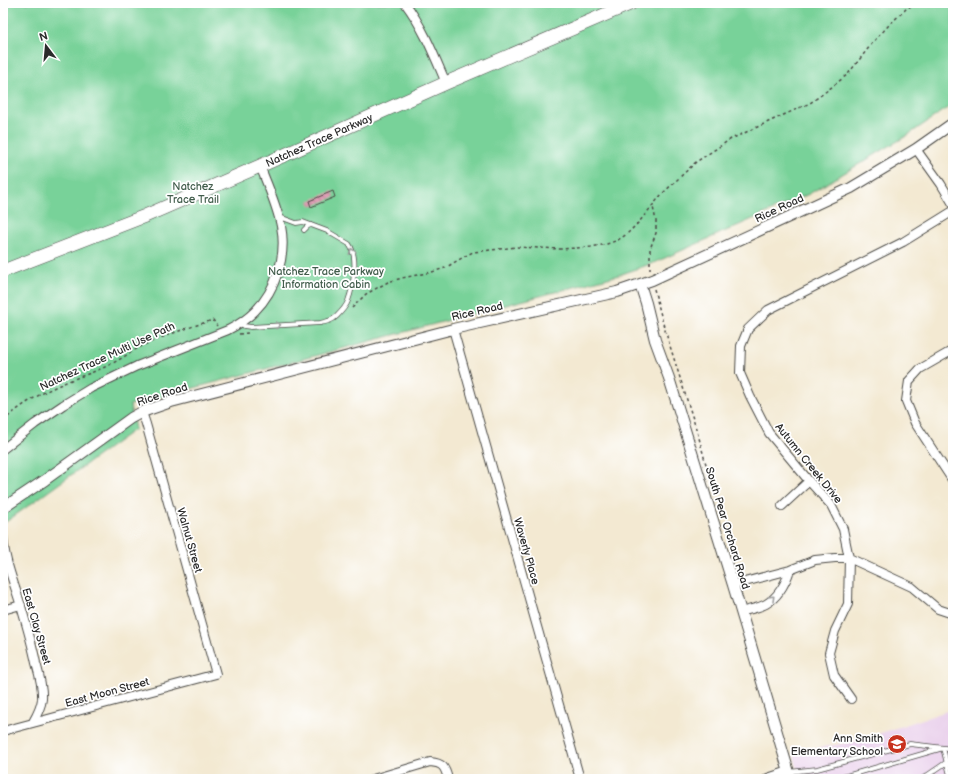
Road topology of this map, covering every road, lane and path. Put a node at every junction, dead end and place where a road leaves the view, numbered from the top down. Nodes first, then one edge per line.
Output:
1 (404, 3) edge
2 (632, 3) edge
3 (916, 3) edge
4 (446, 82) junction
5 (953, 124) edge
6 (916, 150) junction
7 (260, 166) junction
8 (953, 204) edge
9 (653, 206) junction
10 (953, 211) edge
11 (279, 216) junction
12 (311, 225) junction
13 (304, 230) dead end
14 (3, 272) edge
15 (650, 272) dead end
16 (640, 284) junction
17 (351, 308) dead end
18 (240, 323) junction
19 (453, 329) junction
20 (219, 330) dead end
21 (248, 333) dead end
22 (235, 335) dead end
23 (953, 350) edge
24 (142, 412) junction
25 (3, 421) edge
26 (3, 449) edge
27 (808, 481) junction
28 (953, 481) edge
29 (782, 506) dead end
30 (3, 508) edge
31 (3, 534) edge
32 (849, 558) junction
33 (790, 570) junction
34 (733, 585) junction
35 (21, 605) junction
36 (3, 610) edge
37 (741, 612) junction
38 (953, 614) edge
39 (216, 674) joint
40 (851, 699) dead end
41 (33, 722) junction
42 (3, 731) edge
43 (943, 748) junction
44 (953, 749) edge
45 (947, 762) junction
46 (790, 776) edge
47 (373, 779) edge
48 (448, 779) edge
49 (580, 779) edge
50 (768, 779) edge
51 (836, 779) edge
52 (922, 779) edge
53 (952, 779) edge

1 - 4 street
2 - 4 main road, Natchez Trace Parkway
3 - 9 path
4 - 7 main road, Natchez Trace Parkway
5 - 6 street, Rice Road
6 - 8 street
6 - 16 street, Rice Road
7 - 11 street
7 - 14 main road, Natchez Trace Parkway
9 - 15 path
9 - 17 path
10 - 27 street, Autumn Creek Drive
11 - 12 lane
11 - 18 street
12 - 13 lane
18 -> 12 lane
16 - 19 street, Rice Road
16 - 34 street, South Pear Orchard Road
18 - 26 street
19 - 24 street, Rice Road
19 - 49 street, Waverly Place
20 - 25 path, Natchez Trace Multi Use Path
21 - 22 path
23 - 28 street
24 - 30 street, Rice Road
24 - 39 street, Walnut Street
27 - 29 street
27 - 32 street, Autumn Creek Drive
31 - 35 street, East Clay Street
32 - 33 street
32 - 38 street
32 - 40 street, Autumn Creek Drive
33 - 34 street
37 -> 33 street
34 - 37 street, South Pear Orchard Road
35 - 36 street
35 - 41 street, East Clay Street
37 - 46 street, South Pear Orchard Road
39 - 41 street, East Moon Street
41 - 42 street, East Moon Street
43 - 44 lane
43 - 45 lane
43 - 46 lane
43 - 51 lane
45 - 52 lane
45 - 53 lane
46 - 50 street
47 - 48 street

